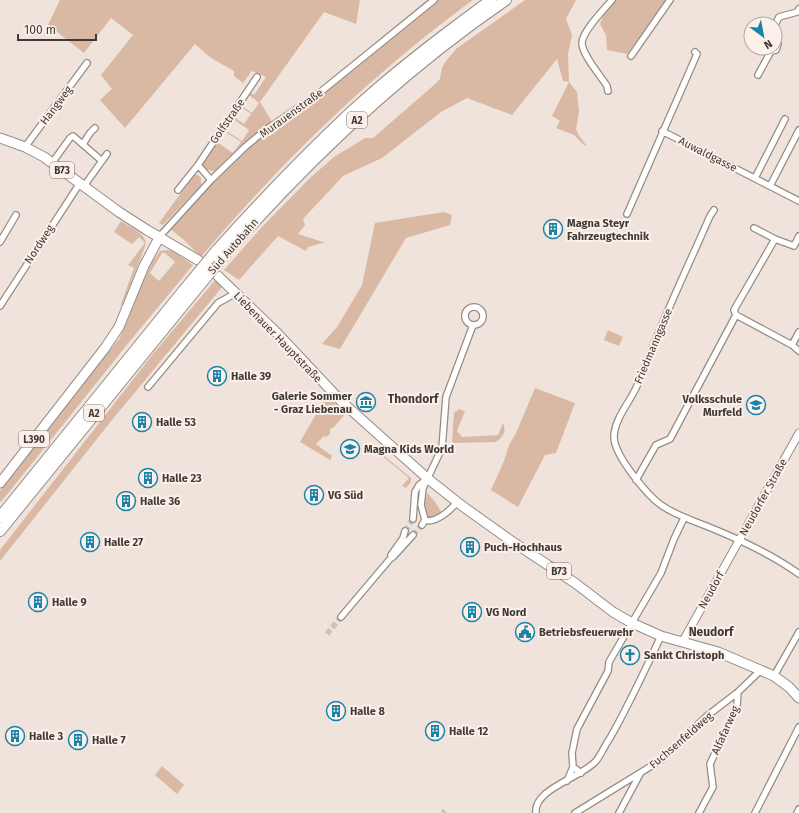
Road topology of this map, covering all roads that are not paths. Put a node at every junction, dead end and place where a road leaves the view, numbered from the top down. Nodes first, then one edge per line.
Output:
1 (434, 0) edge
2 (491, 0) edge
3 (506, 0) edge
4 (612, 0) edge
5 (670, 0) edge
6 (799, 9) edge
7 (783, 16) edge
8 (695, 52) dead end
9 (630, 56) dead end
10 (766, 56) edge
11 (87, 63) dead end
12 (758, 75) dead end
13 (257, 77) dead end
14 (608, 91) dead end
15 (785, 119) dead end
16 (95, 128) dead end
17 (799, 130) edge
18 (662, 131) junction
19 (0, 138) edge
20 (83, 144) junction
21 (25, 148) junction
22 (107, 154) dead end
23 (102, 161) junction
24 (52, 163) junction
25 (198, 165) junction
26 (754, 178) junction
27 (211, 180) junction
28 (82, 184) junction
29 (770, 186) junction
30 (178, 190) dead end
31 (799, 201) edge
32 (714, 210) dead end
33 (627, 214) dead end
34 (16, 215) dead end
35 (754, 228) dead end
36 (160, 236) junction
37 (799, 236) edge
38 (775, 239) junction
39 (0, 242) edge
40 (797, 247) edge
41 (220, 254) junction
42 (198, 260) dead end
43 (218, 276) dead end
44 (236, 293) junction
45 (186, 294) junction
46 (0, 306) edge
47 (736, 315) junction
48 (473, 325) dead end
49 (799, 332) edge
50 (792, 345) junction
51 (799, 351) edge
52 (148, 387) dead end
53 (799, 433) edge
54 (427, 478) junction
55 (636, 480) junction
56 (0, 482) edge
57 (457, 502) junction
58 (0, 517) edge
59 (684, 518) junction
60 (413, 519) tunnel mouth
61 (0, 531) edge
62 (405, 531) tunnel mouth
63 (413, 535) tunnel mouth
64 (739, 539) junction
65 (390, 559) junction
66 (799, 574) edge
67 (341, 617) tunnel mouth
68 (632, 623) junction
69 (799, 632) edge
70 (661, 636) junction
71 (683, 641) junction
72 (760, 670) junction
73 (774, 676) junction
74 (738, 692) junction
75 (799, 698) edge
76 (799, 727) edge
77 (573, 767) junction
78 (581, 773) junction
79 (640, 774) junction
80 (567, 781) junction
81 (799, 809) edge
82 (536, 813) edge
83 (575, 813) edge
84 (619, 813) edge
85 (700, 813) edge
86 (755, 813) edge
87 (797, 813) edge

1 - 27 street, Murauenstraße
2 - 41 highway, Süd Autobahn / A2
3 - 41 highway, Süd Autobahn / A2
4 - 14 street
5 - 9 street
6 - 7 street
8 - 18 street
10 - 12 street
11 - 21 street, Hangweg
13 - 25 street, Golfstraße
15 - 26 street
16 - 20 street
17 - 29 street
18 - 26 street, Auwaldgasse
18 - 33 street
19 - 21 main road, B73
20 - 23 street
20 - 24 street
21 - 24 main road, B73
22 - 23 street, Nordweg
23 - 28 street, Nordweg
24 - 28 main road, B73
25 - 27 street
25 - 30 street, Golfstraße
26 - 29 street, Auwaldgasse
27 - 36 street, Murauenstraße
28 - 36 main road, B73
28 - 46 street, Nordweg
29 - 31 street, Auwaldgasse
32 - 55 street, Friedmanngasse
34 - 39 street
35 - 38 street
36 - 42 main road, B73
36 - 56 main road, L390
37 - 40 street
38 - 40 street
38 - 47 street
41 - 45 highway, Süd Autobahn / A2, bridge
43 - 44 main road, Liebenauer Hauptstraße / B73
44 - 52 street
44 - 54 main road, Liebenauer Hauptstraße / B73
45 - 58 highway, Süd Autobahn / A2
45 - 61 highway, Süd Autobahn / A2
47 - 50 street
47 - 55 street
48 - 54 street
49 - 50 street
50 - 51 street
53 - 64 street, Neudorfer Straße
54 - 57 main road, Liebenauer Hauptstraße / B73
54 - 57 street
54 - 60 street
55 - 59 street
57 - 68 main road, Liebenauer Hauptstraße / B73
59 - 64 street, Neudorfer Straße
59 - 68 street
62 - 65 street
63 - 65 street
64 - 66 street, Neudorfer Straße
64 - 71 street, Neudorf
65 - 67 street
68 - 70 main road, Liebenauer Hauptstraße / B73
68 - 77 street
69 - 73 street
70 - 71 main road, Liebenauer Hauptstraße / B73
70 - 78 street
71 - 72 main road, Liebenauer Hauptstraße / B73
72 - 73 main road, Liebenauer Hauptstraße / B73
72 - 74 street, Fuchsenfeldweg
73 - 75 main road, Liebenauer Hauptstraße / B73
74 - 79 street, Fuchsenfeldweg
74 - 85 street, Alfafarweg
76 - 86 street
77 - 78 street
77 - 80 street
78 - 80 street
79 - 83 street, Fuchsenfeldweg
79 - 84 street
80 - 82 street
81 - 87 street

